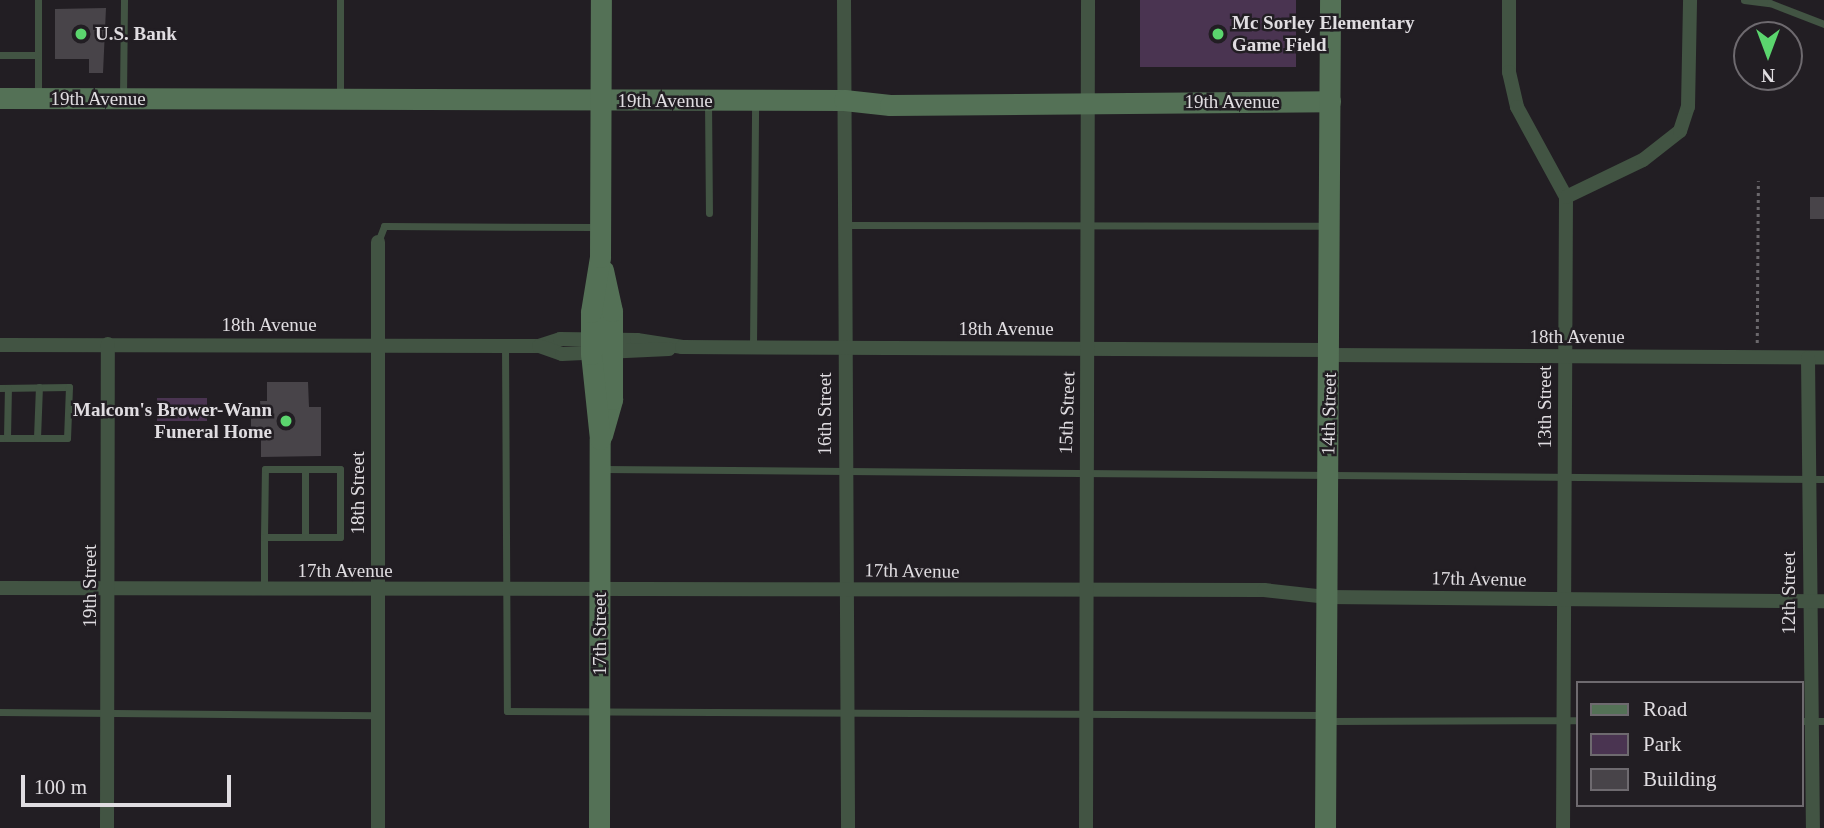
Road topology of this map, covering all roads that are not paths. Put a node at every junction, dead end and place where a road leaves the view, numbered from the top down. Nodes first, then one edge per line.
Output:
1 (38, 0) edge
2 (124, 0) edge
3 (340, 0) edge
4 (601, 0) edge
5 (844, 0) edge
6 (1088, 0) edge
7 (1330, 0) edge
8 (1508, 0) edge
9 (1690, 0) edge
10 (1744, 0) edge
11 (1780, 0) edge
12 (1770, 3) junction
13 (1824, 24) edge
14 (0, 55) edge
15 (37, 55) junction
16 (0, 98) edge
17 (38, 99) junction
18 (123, 99) junction
19 (340, 100) junction
20 (844, 100) junction
21 (600, 101) junction
22 (708, 101) junction
23 (755, 101) junction
24 (1330, 101) junction
25 (1090, 103) junction
26 (1566, 197) junction
27 (709, 214) dead end
28 (844, 225) junction
29 (1089, 226) junction
30 (1330, 226) junction
31 (600, 227) junction
32 (378, 242) joint
33 (108, 344) junction
34 (377, 344) junction
35 (0, 345) edge
36 (505, 345) junction
37 (601, 346) junction
38 (753, 348) junction
39 (1087, 348) junction
40 (844, 350) junction
41 (1329, 353) junction
42 (1564, 355) junction
43 (1808, 358) junction
44 (1824, 358) edge
45 (39, 387) junction
46 (4, 388) edge
47 (4, 438) edge
48 (37, 438) junction
49 (305, 469) junction
50 (600, 469) junction
51 (844, 471) junction
52 (1084, 471) junction
53 (1328, 475) junction
54 (1565, 477) junction
55 (1808, 479) junction
56 (1824, 479) edge
57 (264, 537) junction
58 (304, 537) junction
59 (0, 588) edge
60 (109, 588) junction
61 (844, 589) junction
62 (264, 590) junction
63 (600, 590) junction
64 (377, 591) junction
65 (506, 591) junction
66 (1083, 592) junction
67 (1326, 597) junction
68 (1566, 599) junction
69 (1808, 601) junction
70 (1824, 601) edge
71 (599, 711) junction
72 (0, 712) edge
73 (846, 712) junction
74 (108, 713) junction
75 (1085, 713) junction
76 (377, 715) junction
77 (1326, 718) junction
78 (1571, 720) edge
79 (1812, 721) edge
80 (107, 828) edge
81 (377, 828) edge
82 (598, 828) edge
83 (848, 828) edge
84 (1086, 828) edge
85 (1325, 828) edge
86 (1563, 828) edge
87 (1813, 828) edge

1 - 15 lane
2 - 18 lane
3 - 19 lane
4 - 21 street, 17th Street
5 - 20 street, 16th Street
6 - 25 street, 15th Street
7 - 24 street, 14th Street
8 - 26 street, 13th Street
9 - 26 street
10 - 12 lane
11 - 12 lane
12 - 13 lane
14 - 15 lane
15 - 17 lane
16 - 17 street, 19th Avenue
17 - 18 street, 19th Avenue
18 - 19 street, 19th Avenue
19 - 21 street, 19th Avenue
20 - 23 street, 19th Avenue
20 - 25 street, 19th Avenue
20 - 28 street, 16th Street
21 - 22 street, 19th Avenue
21 - 31 street, 17th Street
22 - 23 street, 19th Avenue
22 - 27 lane
23 - 38 lane
24 - 25 street, 19th Avenue
24 - 30 street, 14th Street
25 - 29 street, 15th Street
26 - 42 street, 13th Street
28 - 29 lane
28 - 40 street, 16th Street
29 - 30 lane
29 - 39 street, 15th Street
30 - 41 street, 14th Street
31 - 32 lane
31 - 37 street, 17th Street
32 - 34 street, 18th Street
33 - 34 street, 18th Avenue
33 - 35 street, 18th Avenue
33 - 60 street, 19th Street
34 - 36 street, 18th Avenue
34 - 64 street, 18th Street
36 - 37 street, 18th Avenue
36 - 65 lane
37 - 38 street, 18th Avenue
37 - 50 street, 17th Street
38 - 40 street, 18th Avenue
39 - 40 street, 18th Avenue
39 - 41 street, 18th Avenue
39 - 52 street, 15th Street
40 - 51 street, 16th Street
41 - 42 street, 18th Avenue
41 - 53 street, 14th Street
42 - 43 street, 18th Avenue
42 - 54 street, 13th Street
43 - 44 street, 18th Avenue
43 - 55 street, 12th Street
45 - 46 lane
45 - 48 lane
45 - 48 lane
46 - 47 lane
47 - 48 lane
49 - 57 lane
49 - 58 lane
49 - 58 lane
50 - 51 lane
50 - 63 street, 17th Street
51 - 52 lane
51 - 61 street, 16th Street
52 - 53 lane
52 - 66 street, 15th Street
53 - 54 lane
53 - 67 street, 14th Street
54 - 55 lane
54 - 68 street, 13th Street
55 - 56 lane
55 - 69 street, 12th Street
57 - 58 lane
57 - 62 lane
59 - 60 street, 17th Avenue
60 - 62 street, 17th Avenue
60 - 74 street, 19th Street
61 - 63 street, 17th Avenue
61 - 66 street, 17th Avenue
61 - 73 street, 16th Street
62 - 64 street, 17th Avenue
63 - 65 street, 17th Avenue
63 - 71 street, 17th Street
64 - 65 street, 17th Avenue
64 - 76 street, 18th Street
65 - 71 lane
66 - 67 street, 17th Avenue
66 - 75 street, 15th Street
67 - 68 street, 17th Avenue
67 - 77 street, 14th Street
68 - 69 street, 17th Avenue
68 - 78 street, 13th Street
69 - 70 street, 17th Avenue
69 - 79 street, 12th Street
71 - 73 lane
71 - 82 street, 17th Street
72 - 74 lane
73 - 75 lane
73 - 83 street, 16th Street
74 - 76 lane
74 - 80 street, 19th Street
75 - 77 lane
75 - 84 street, 15th Street
76 - 81 street, 18th Street
77 - 78 lane
77 - 85 street, 14th Street
78 - 86 street, 13th Street
79 - 87 street, 12th Street

